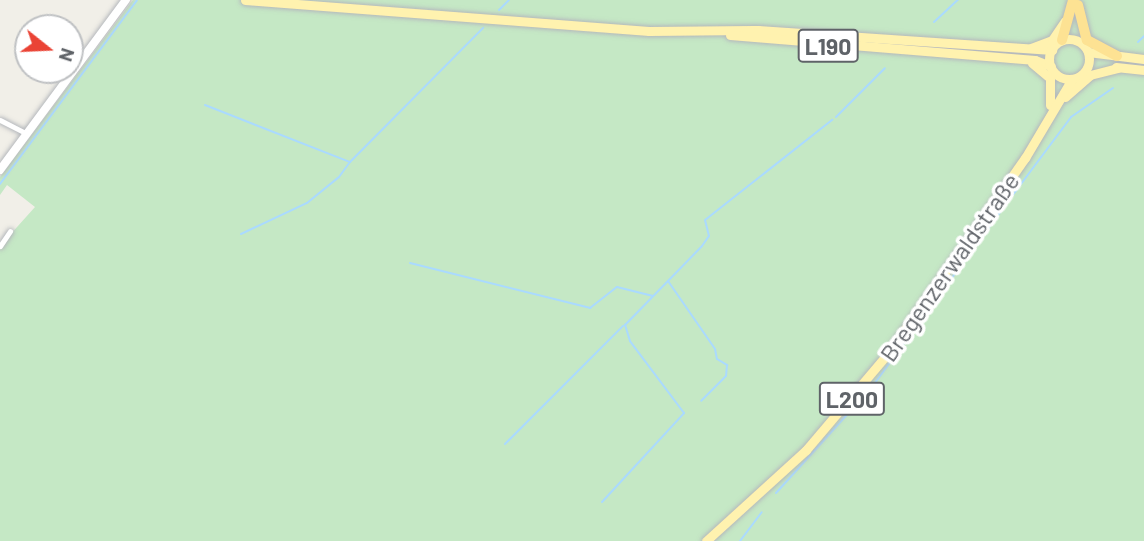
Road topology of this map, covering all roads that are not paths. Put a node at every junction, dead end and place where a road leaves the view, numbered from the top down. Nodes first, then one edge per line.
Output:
1 (126, 0) edge
2 (245, 0) edge
3 (1076, 2) edge
4 (1068, 17) junction
5 (718, 33) junction
6 (1062, 40) junction
7 (1078, 41) junction
8 (1027, 49) junction
9 (1052, 50) junction
10 (1088, 52) junction
11 (1144, 59) edge
12 (1031, 61) junction
13 (1118, 62) junction
14 (1086, 69) junction
15 (1054, 70) junction
16 (1144, 70) edge
17 (1072, 79) junction
18 (1057, 100) junction
19 (0, 120) edge
20 (1047, 120) junction
21 (27, 134) junction
22 (0, 170) edge
23 (10, 231) dead end
24 (0, 246) edge
25 (706, 541) edge

1 - 21 main road
2 - 5 main road, L190
3 - 4 highway
3 - 7 highway
3 - 13 highway
4 - 6 highway
4 - 8 main road
5 - 8 main road, L190
5 - 12 main road, L190
6 - 7 main road
6 - 9 main road
7 - 10 main road
8 - 9 main road, L190
9 - 15 main road
10 - 13 main road
10 - 14 main road
11 - 13 main road
12 - 15 main road, L190
12 - 20 main road
13 - 14 main road
13 - 16 main road
13 - 20 main road
14 - 17 main road
15 - 17 main road, L190
15 - 18 main road, Bregenzerwaldstraße / L200
17 - 18 main road, Bregenzerwaldstraße / L200
18 - 20 main road, Bregenzerwaldstraße / L200
19 - 21 street
20 - 25 main road, Bregenzerwaldstraße / L200
21 - 22 main road
23 - 24 street

